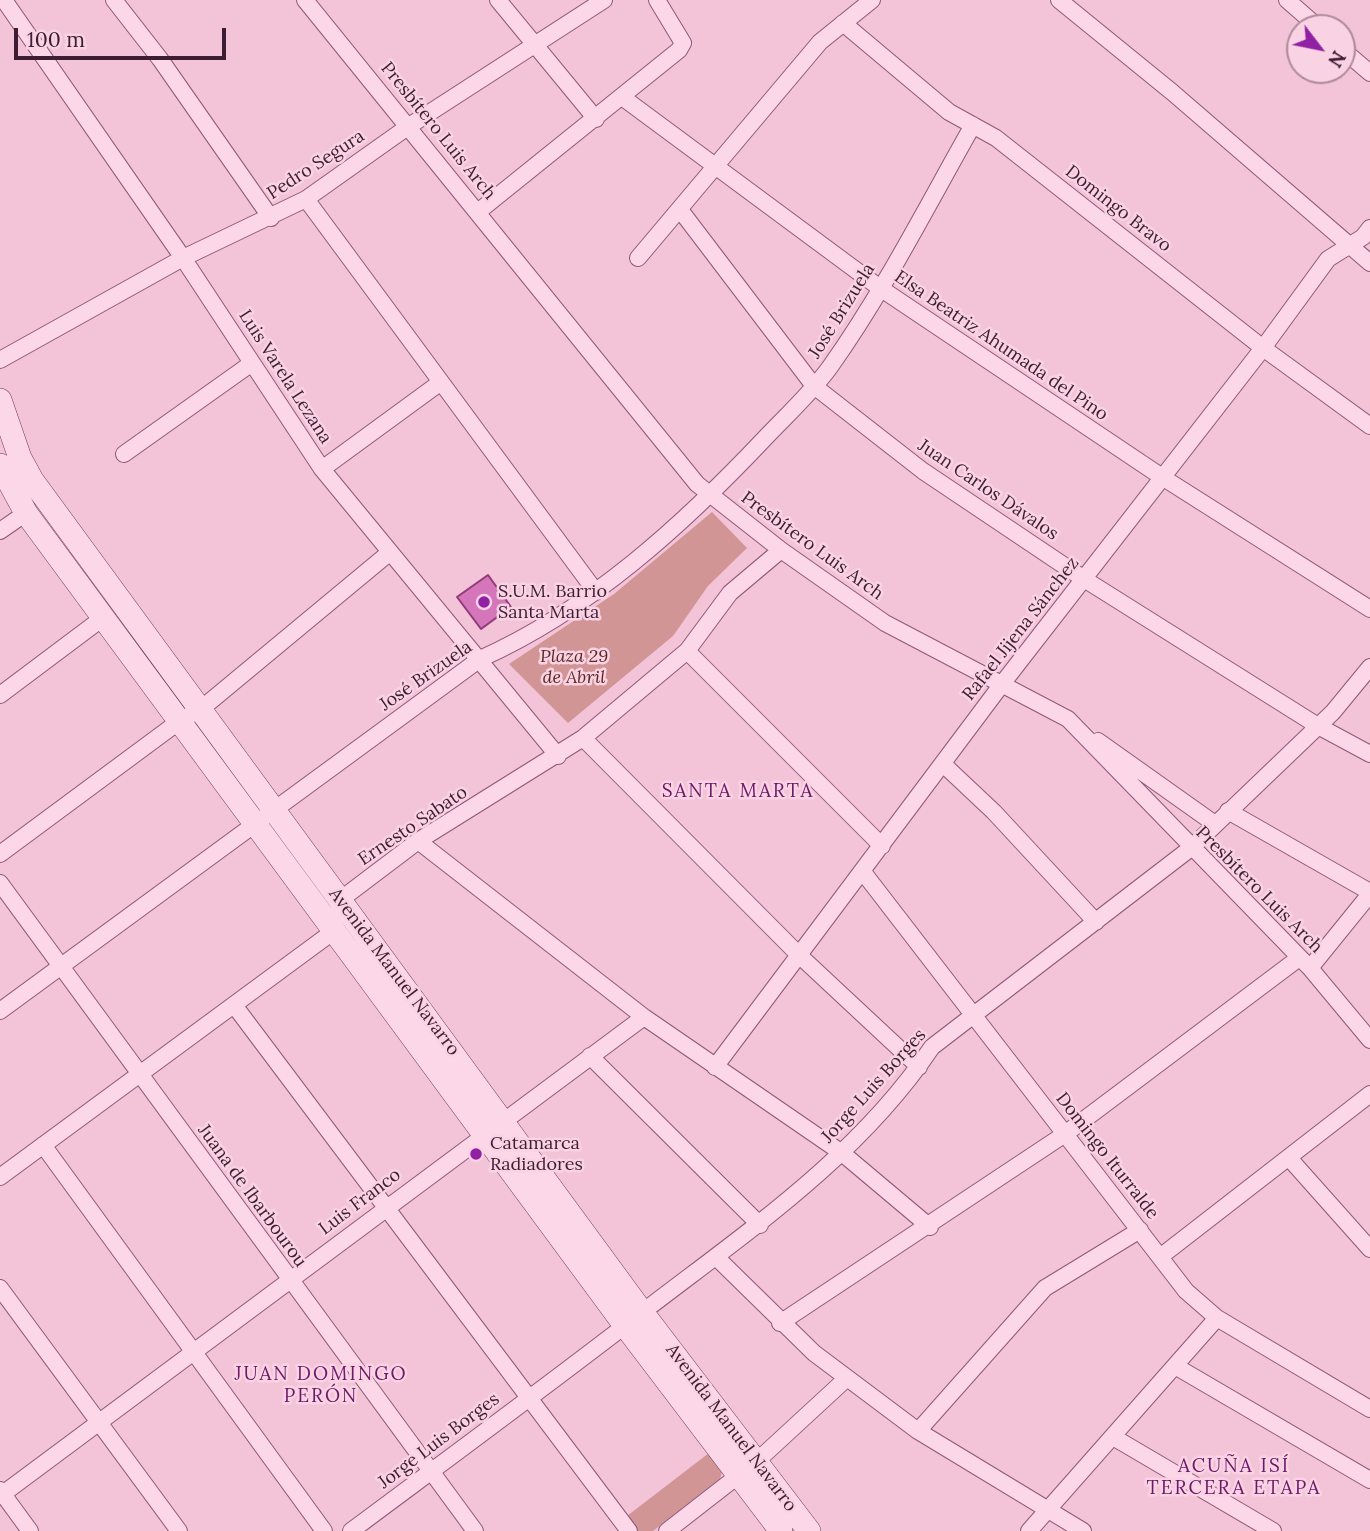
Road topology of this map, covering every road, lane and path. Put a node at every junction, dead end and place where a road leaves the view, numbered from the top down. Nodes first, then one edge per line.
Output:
1 (4, 0) edge
2 (114, 0) edge
3 (305, 0) edge
4 (498, 0) edge
5 (604, 0) edge
6 (657, 0) edge
7 (872, 0) edge
8 (1059, 0) edge
9 (1287, 0) edge
10 (1303, 14) edge
11 (843, 23) junction
12 (535, 44) junction
13 (1356, 61) edge
14 (1370, 73) edge
15 (622, 97) junction
16 (596, 119) junction
17 (973, 125) junction
18 (409, 126) junction
19 (716, 168) junction
20 (306, 199) junction
21 (479, 211) junction
22 (681, 211) junction
23 (271, 218) junction
24 (1370, 228) edge
25 (1348, 247) junction
26 (183, 258) junction
27 (638, 258) dead end
28 (1370, 263) edge
29 (880, 288) junction
30 (1263, 348) junction
31 (0, 360) edge
32 (253, 363) junction
33 (441, 382) junction
34 (814, 386) junction
35 (0, 400) edge
36 (1370, 426) edge
37 (124, 454) dead end
38 (0, 465) edge
39 (322, 469) junction
40 (1162, 477) junction
41 (710, 496) junction
42 (26, 513) junction
43 (0, 531) edge
44 (781, 550) junction
45 (389, 553) junction
46 (1084, 579) junction
47 (596, 592) junction
48 (1370, 609) edge
49 (104, 617) junction
50 (687, 651) junction
51 (480, 659) junction
52 (1370, 667) edge
53 (1002, 684) junction
54 (0, 695) edge
55 (191, 714) junction
56 (1068, 719) junction
57 (1318, 726) junction
58 (583, 738) junction
59 (1370, 754) edge
60 (558, 756) junction
61 (943, 764) junction
62 (1228, 811) junction
63 (266, 815) junction
64 (1214, 824) junction
65 (418, 841) junction
66 (882, 846) junction
67 (1191, 848) junction
68 (0, 854) edge
69 (863, 872) junction
70 (0, 883) edge
71 (1370, 893) edge
72 (340, 900) junction
73 (1096, 922) junction
74 (334, 931) junction
75 (800, 956) junction
76 (1304, 963) junction
77 (61, 966) junction
78 (234, 1005) junction
79 (0, 1012) edge
80 (1349, 1014) junction
81 (972, 1016) junction
82 (644, 1017) junction
83 (1370, 1025) edge
84 (1370, 1040) edge
85 (590, 1056) junction
86 (919, 1067) junction
87 (715, 1068) junction
88 (140, 1074) junction
89 (1370, 1094) edge
90 (503, 1120) junction
91 (484, 1133) junction
92 (1065, 1134) junction
93 (43, 1145) junction
94 (842, 1153) junction
95 (1289, 1158) junction
96 (0, 1177) edge
97 (386, 1207) junction
98 (760, 1225) junction
99 (930, 1227) junction
100 (1140, 1230) junction
101 (1370, 1249) edge
102 (1160, 1257) junction
103 (717, 1258) junction
104 (289, 1280) junction
105 (0, 1288) edge
106 (1217, 1318) junction
107 (634, 1319) junction
108 (780, 1323) junction
109 (193, 1351) junction
110 (1175, 1366) junction
111 (848, 1378) junction
112 (530, 1398) junction
113 (1370, 1409) edge
114 (99, 1423) junction
115 (918, 1431) junction
116 (1113, 1437) junction
117 (747, 1467) junction
118 (430, 1472) junction
119 (1370, 1480) edge
120 (1, 1493) edge
121 (1049, 1511) junction
122 (30, 1531) edge
123 (179, 1531) edge
124 (324, 1531) edge
125 (351, 1531) edge
126 (475, 1531) edge
127 (629, 1531) edge
128 (668, 1531) edge
129 (781, 1531) edge
130 (809, 1531) edge
131 (1029, 1531) edge
132 (1083, 1531) edge
133 (1273, 1531) edge

1 - 26 street, Luis Varela Lezana
2 - 23 street
3 - 18 street, Presbítero Luis Arch
4 - 12 street
5 - 12 street, Pedro Segura
6 - 15 street
7 - 11 street
8 - 25 street
9 - 10 street
11 - 17 street, Domingo Bravo
11 - 19 street
12 - 16 street
12 - 18 street, Pedro Segura
13 - 14 street
15 - 16 street
15 - 19 street, Elsa Beatriz Ahumada del Pino
16 - 21 street
17 - 29 street, José Brizuela
17 - 30 street, Domingo Bravo
18 - 20 street, Pedro Segura
18 - 21 street, Presbítero Luis Arch
19 - 22 street
19 - 29 street, Elsa Beatriz Ahumada del Pino
20 - 23 street, Pedro Segura
20 - 33 street
21 - 41 street, Presbítero Luis Arch
22 - 27 street
22 - 34 street, Juan Carlos Dávalos
23 - 26 street, Pedro Segura
24 - 25 street, Rafael Jijena Sánchez
25 - 28 street
25 - 30 street, Rafael Jijena Sánchez
26 - 31 street, Pedro Segura
26 - 32 street, Luis Varela Lezana
29 - 34 street, José Brizuela
29 - 40 street, Elsa Beatriz Ahumada del Pino
30 - 36 street, Domingo Bravo
30 - 40 street, Rafael Jijena Sánchez
32 - 37 street
32 - 39 street, Luis Varela Lezana
33 - 39 street
33 - 47 street
34 - 41 street, José Brizuela
34 - 46 street, Juan Carlos Dávalos
35 - 55 main road, Avenida Manuel Navarro
38 - 42 main road, Avenida Manuel Navarro
39 - 45 street, Luis Varela Lezana
40 - 46 street, Rafael Jijena Sánchez
40 - 48 street, Elsa Beatriz Ahumada del Pino
41 - 44 street, Presbítero Luis Arch
41 - 47 street, José Brizuela
42 - 43 street
42 - 49 main road, Avenida Manuel Navarro
44 - 50 street, Ernesto Sabato
44 - 53 street, Presbítero Luis Arch
45 - 51 street, Luis Varela Lezana
45 - 55 street
46 - 53 street, Rafael Jijena Sánchez
46 - 57 street, Juan Carlos Dávalos
47 - 51 street, José Brizuela
49 - 54 street
49 - 55 main road, Avenida Manuel Navarro
50 - 58 street, Ernesto Sabato
50 - 66 street
51 - 60 street, Luis Varela Lezana
51 - 63 street, José Brizuela
52 - 57 street, Jorge Luis Borges
53 - 56 street, Presbítero Luis Arch
53 - 61 street, Rafael Jijena Sánchez
55 - 63 main road, Avenida Manuel Navarro
55 - 68 street
56 - 64 street
56 - 67 street, Presbítero Luis Arch
57 - 59 street, Juan Carlos Dávalos
57 - 62 street, Jorge Luis Borges
58 - 60 street, Ernesto Sabato
58 - 75 street
60 - 65 street, Ernesto Sabato
61 - 66 street, Rafael Jijena Sánchez
61 - 73 street
62 - 64 street, Jorge Luis Borges
62 - 71 street
63 - 72 main road, Avenida Manuel Navarro
63 - 74 main road, Avenida Manuel Navarro
63 - 77 street, José Brizuela
64 - 67 street, Jorge Luis Borges
65 - 72 street, Ernesto Sabato
65 - 82 street
66 - 69 street, Rafael Jijena Sánchez
67 - 73 street, Jorge Luis Borges
67 - 76 street, Presbítero Luis Arch
69 - 75 street, Rafael Jijena Sánchez
69 - 81 street, Domingo Iturralde
70 - 77 street, Juana de Ibarbourou
71 - 76 street
72 - 74 street
72 - 90 main road, Avenida Manuel Navarro
73 - 81 street, Jorge Luis Borges
74 - 78 street
74 - 91 main road, Avenida Manuel Navarro
75 - 86 street
75 - 87 street, Rafael Jijena Sánchez
76 - 80 street, Presbítero Luis Arch
76 - 92 street
77 - 79 street, José Brizuela
77 - 88 street, Juana de Ibarbourou
78 - 88 street
78 - 97 street
80 - 83 street
80 - 84 street, Presbítero Luis Arch
81 - 86 street, Jorge Luis Borges
81 - 92 street, Domingo Iturralde
82 - 85 street, Luis Franco
82 - 87 street
85 - 90 street, Luis Franco
85 - 98 street
86 - 94 street, Jorge Luis Borges
87 - 94 street
88 - 93 street
88 - 104 street, Juana de Ibarbourou
89 - 95 street
90 - 91 street, Luis Franco
90 - 107 main road, Avenida Manuel Navarro
91 - 97 street, Luis Franco
91 - 107 main road, Avenida Manuel Navarro
92 - 99 street
92 - 100 street, Domingo Iturralde
93 - 96 street
93 - 109 street
94 - 98 street, Jorge Luis Borges
94 - 99 street
95 - 101 street
95 - 102 street
97 - 104 street, Luis Franco
97 - 112 street
98 - 103 street, Jorge Luis Borges
99 - 108 street
100 - 102 street, Domingo Iturralde
100 - 115 street
102 - 106 street, Domingo Iturralde
103 - 107 street, Jorge Luis Borges
103 - 108 street
104 - 109 street, Luis Franco
104 - 118 street, Juana de Ibarbourou
105 - 114 street
106 - 110 street
106 - 113 street, Domingo Iturralde
107 - 112 street, Jorge Luis Borges
107 - 117 main road, Avenida Manuel Navarro
108 - 111 street
109 - 114 street, Luis Franco
109 - 124 street
110 - 116 street
110 - 119 street
111 - 115 street
111 - 117 street
112 - 118 street, Jorge Luis Borges
112 - 127 street
114 - 120 street, Luis Franco
114 - 123 street
115 - 121 street
116 - 121 street
116 - 133 street
117 - 128 street
117 - 129 main road, Avenida Manuel Navarro
117 - 130 main road, Avenida Manuel Navarro
118 - 125 street, Jorge Luis Borges
118 - 126 street, Juana de Ibarbourou
120 - 122 street
121 - 131 street
121 - 132 street

